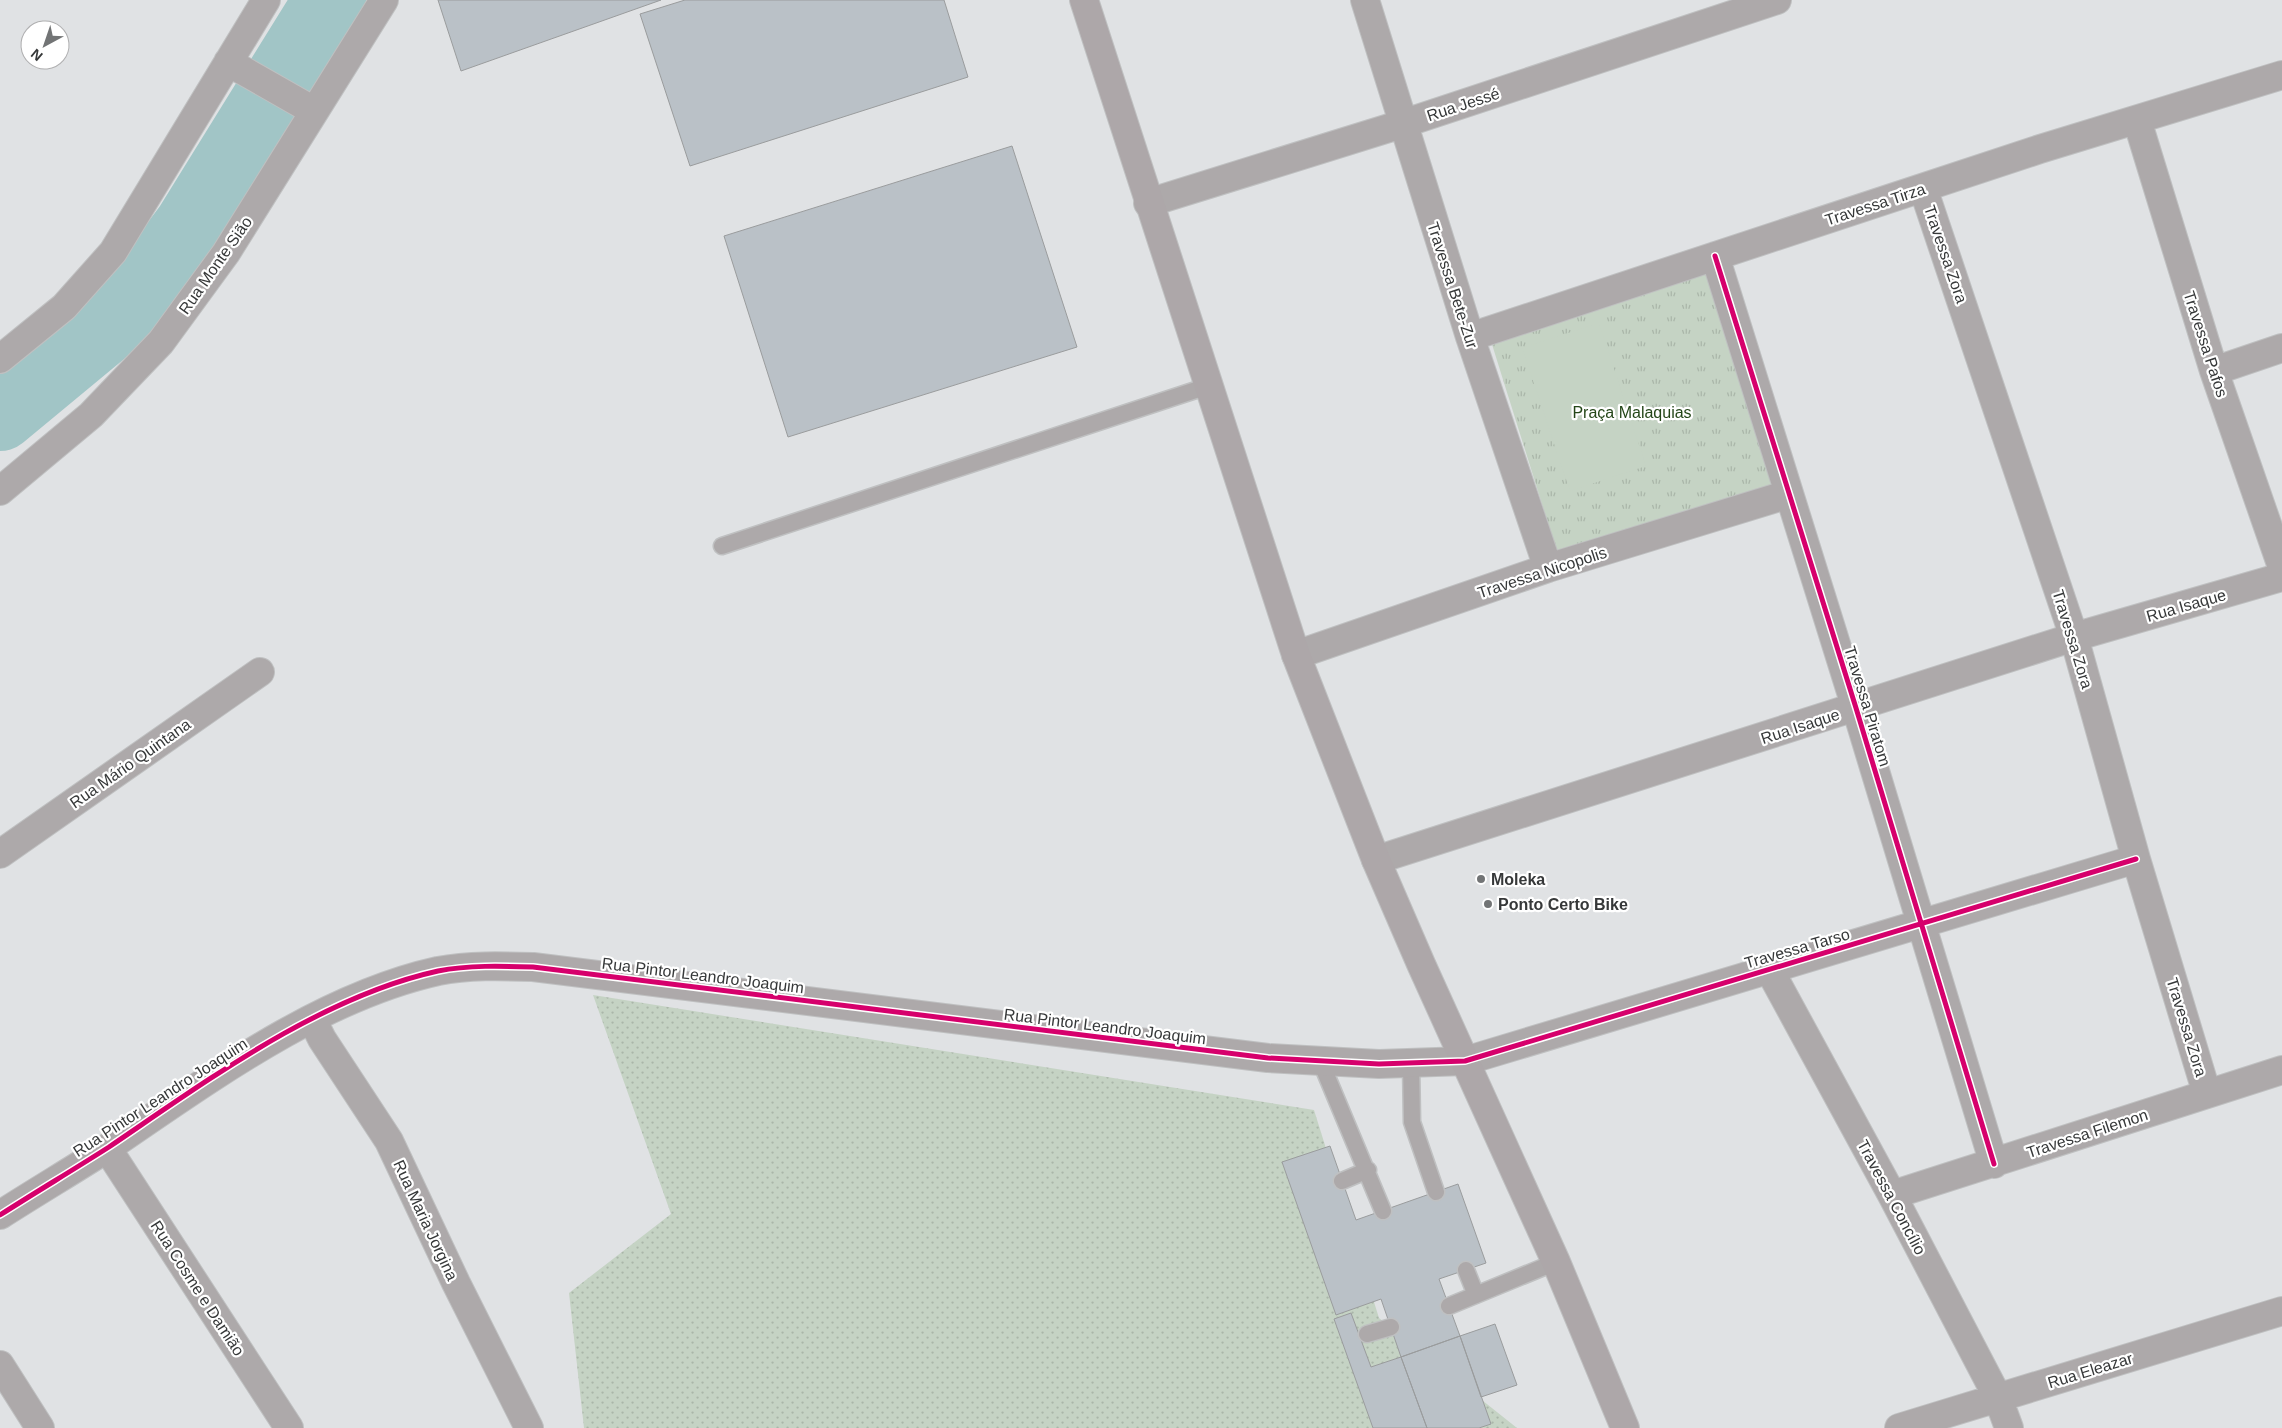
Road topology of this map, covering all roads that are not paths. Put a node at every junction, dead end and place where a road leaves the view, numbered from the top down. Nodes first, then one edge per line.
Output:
1 (266, 0) edge
2 (384, 0) edge
3 (1084, 0) edge
4 (1365, 0) edge
5 (1778, 0) edge
6 (228, 62) junction
7 (2282, 75) edge
8 (304, 104) junction
9 (2136, 120) junction
10 (1402, 124) junction
11 (1923, 188) junction
12 (1148, 203) junction
13 (1715, 256) junction
14 (1470, 337) junction
15 (2282, 348) edge
16 (0, 359) edge
17 (2214, 371) junction
18 (1208, 386) junction
19 (0, 491) edge
20 (1789, 494) junction
21 (722, 546) dead end
22 (2282, 567) edge
23 (1548, 568) junction
24 (2282, 577) edge
25 (2074, 637) junction
26 (1296, 655) junction
27 (260, 672) dead end
28 (1856, 708) junction
29 (0, 854) edge
30 (2136, 859) junction
31 (1376, 860) junction
32 (1920, 925) junction
33 (1769, 969) junction
34 (312, 1019) junction
35 (1320, 1060) junction
36 (1465, 1061) junction
37 (1411, 1063) junction
38 (2282, 1070) edge
39 (2207, 1094) junction
40 (107, 1148) junction
41 (1994, 1164) junction
42 (1368, 1170) junction
43 (1342, 1181) dead end
44 (1436, 1192) dead end
45 (1892, 1195) junction
46 (1383, 1211) dead end
47 (0, 1215) edge
48 (1556, 1262) junction
49 (1466, 1270) dead end
50 (1476, 1295) junction
51 (1449, 1306) dead end
52 (2282, 1311) edge
53 (1391, 1327) dead end
54 (1367, 1334) dead end
55 (0, 1365) edge
56 (1998, 1398) junction
57 (40, 1428) edge
58 (289, 1428) edge
59 (528, 1428) edge
60 (1625, 1428) edge
61 (1899, 1428) edge
62 (2009, 1428) edge

1 - 6 street
2 - 8 street, Rua Monte Sião
3 - 12 main road
4 - 10 street, Travessa Bete-Zur
5 - 10 street, Rua Jessé
6 - 8 street
6 - 16 street
7 - 9 street, Travessa Tirza
8 - 19 street, Rua Monte Sião
9 - 11 street, Travessa Tirza
9 - 17 street, Travessa Pafos
10 - 12 street, Rua Jessé
10 - 14 street, Travessa Bete-Zur
11 - 13 street, Travessa Tirza
11 - 25 street, Travessa Zora
12 - 18 main road
13 - 14 street, Travessa Tirza
13 - 20 street, Travessa Piratom
14 - 23 street, Travessa Bete-Zur
15 - 17 street
17 - 22 street, Travessa Pafos
18 - 21 lane
18 - 26 main road
20 - 23 street, Travessa Nicopolis
20 - 28 street, Travessa Piratom
23 - 26 street, Travessa Nicopolis
24 - 25 street, Rua Isaque
25 - 28 street, Rua Isaque
25 - 30 street, Travessa Zora
26 - 31 main road
27 - 29 street, Rua Mário Quintana
28 - 31 street, Rua Isaque
28 - 32 street, Travessa Piratom
30 - 32 street, Travessa Tarso
30 - 39 street, Travessa Zora
31 - 36 main road
32 - 33 street, Travessa Tarso
32 - 41 street, Travessa Piratom
33 - 36 street, Travessa Tarso
33 - 45 street, Travessa Concílio
34 - 35 street, Rua Pintor Leandro Joaquim
34 - 40 street, Rua Pintor Leandro Joaquim
34 - 59 street, Rua Maria Jorgina
35 - 37 street, Rua Pintor Leandro Joaquim
35 - 42 lane
36 - 37 street, Rua Pintor Leandro Joaquim
36 - 48 main road
37 - 44 lane
38 - 39 street, Travessa Filemon
39 - 41 street, Travessa Filemon
40 - 47 street, Rua Pintor Leandro Joaquim
40 - 58 street, Rua Cosme e Damião
41 - 45 street, Travessa Filemon
42 - 43 lane
42 - 46 lane
45 - 56 street, Travessa Concílio
48 - 50 lane
48 - 60 main road
49 - 50 lane
50 - 51 lane
52 - 56 street, Rua Eleazar
53 - 54 lane
55 - 57 street
56 - 61 street, Rua Eleazar
56 - 62 street, Travessa Concílio

